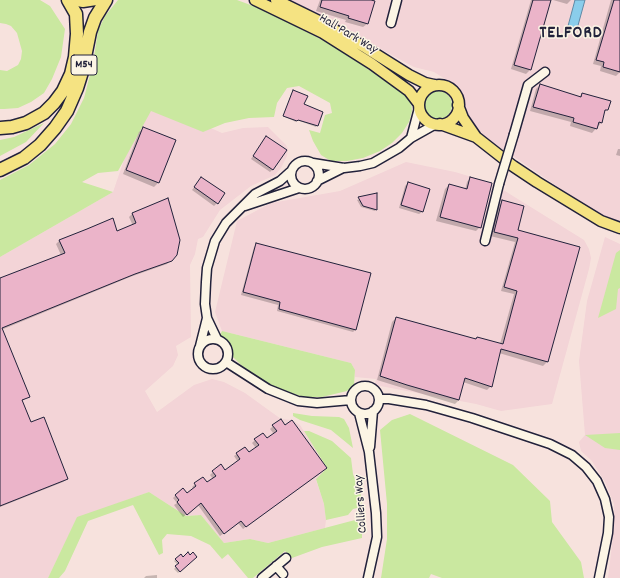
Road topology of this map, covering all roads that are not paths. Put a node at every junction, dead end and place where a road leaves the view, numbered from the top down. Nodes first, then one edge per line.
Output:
1 (68, 0) edge
2 (73, 0) edge
3 (96, 0) edge
4 (106, 0) edge
5 (255, 0) edge
6 (276, 0) edge
7 (398, 0) edge
8 (391, 23) dead end
9 (545, 72) dead end
10 (434, 85) junction
11 (458, 105) junction
12 (419, 106) junction
13 (438, 124) junction
14 (0, 128) edge
15 (476, 137) junction
16 (411, 138) junction
17 (313, 163) junction
18 (344, 168) junction
19 (0, 170) edge
20 (290, 172) junction
21 (317, 181) junction
22 (299, 188) junction
23 (242, 207) junction
24 (620, 228) edge
25 (485, 241) dead end
26 (207, 318) junction
27 (217, 339) junction
28 (200, 347) junction
29 (226, 362) junction
30 (379, 399) junction
31 (351, 400) junction
32 (373, 411) junction
33 (359, 412) junction
34 (369, 452) junction
35 (286, 558) dead end
36 (276, 566) junction
37 (283, 574) dead end
38 (262, 578) edge
39 (368, 578) edge
40 (598, 578) edge

1 - 14 highway, M54
2 - 3 main road
4 - 19 highway, M54
5 - 12 main road, Hall Park Way
6 - 10 main road, Hall Park Way
7 - 8 street
9 - 25 street, bridge
10 - 11 main road
10 - 12 main road
11 - 13 main road
11 - 15 main road
12 - 13 main road
12 - 16 street
13 - 15 main road
13 - 16 street
15 - 24 main road
16 - 18 street
17 - 18 street
17 - 20 street
17 - 21 street
18 - 21 street
20 - 22 street
20 - 23 street
21 - 22 street
22 - 23 street
23 - 26 street
26 - 27 street
26 - 28 street
27 - 28 street
27 - 29 street
28 - 29 street
29 - 31 street
30 - 31 street
30 - 32 street, Colliers Way
30 - 40 street
31 - 33 street, Colliers Way
32 - 33 street
32 - 34 street, Colliers Way
33 - 34 street, Colliers Way
34 - 39 street, Colliers Way
35 - 36 street
36 - 37 street
36 - 38 street

